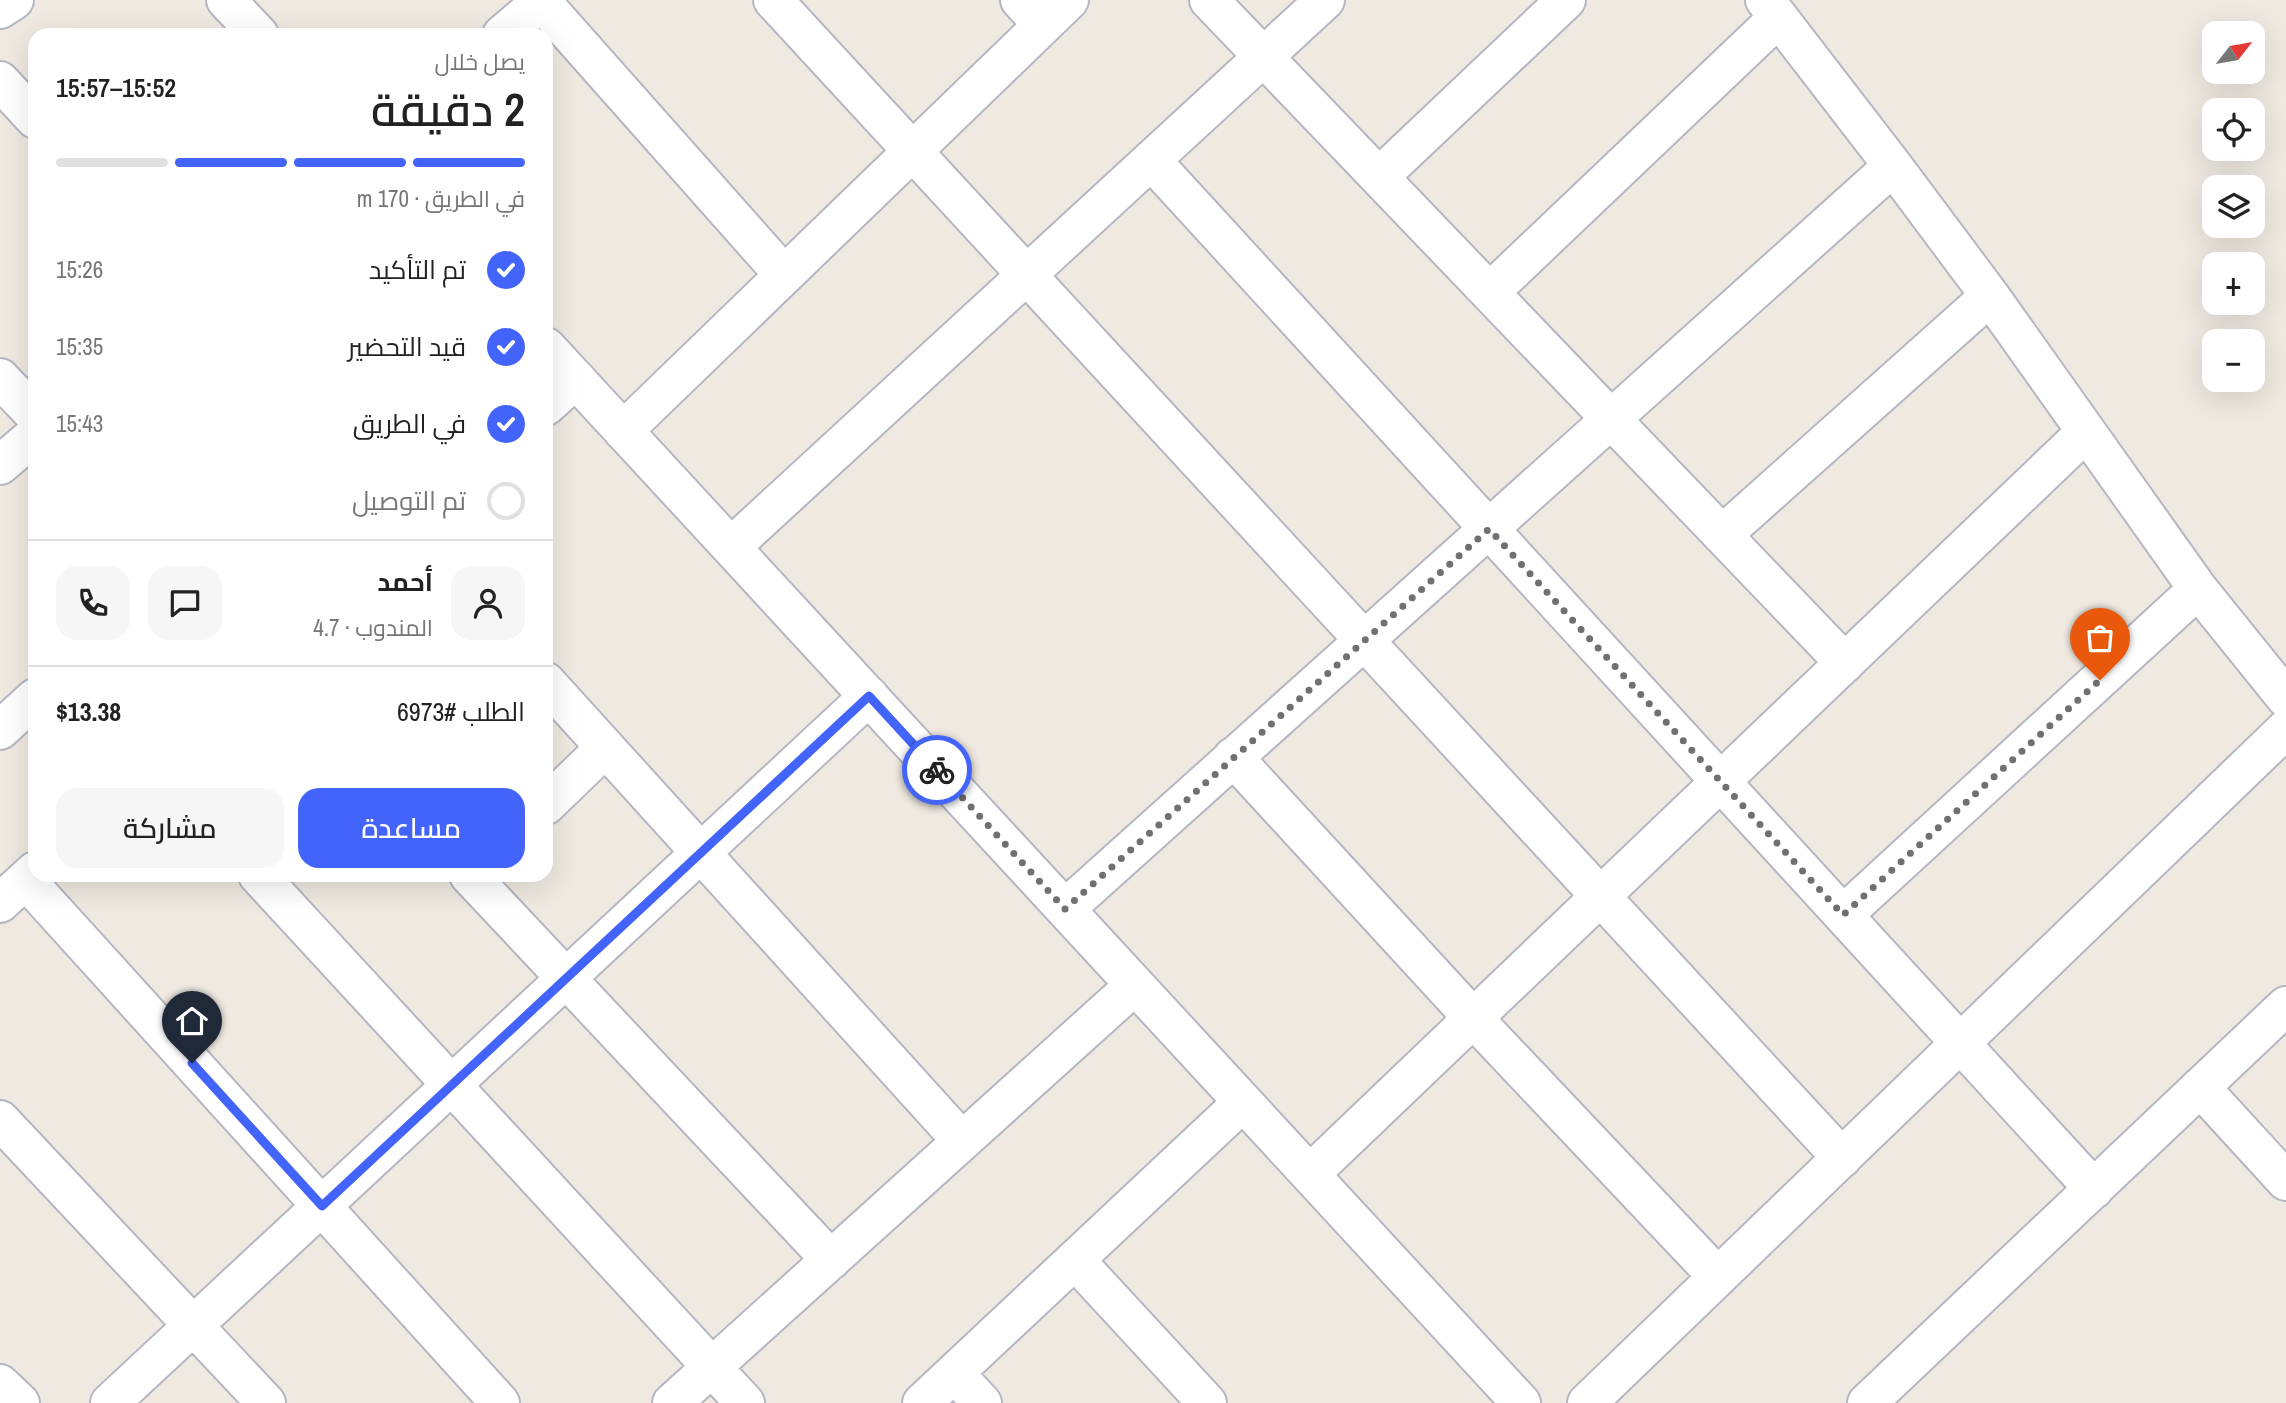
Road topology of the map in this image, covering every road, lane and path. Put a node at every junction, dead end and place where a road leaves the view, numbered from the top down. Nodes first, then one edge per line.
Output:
1 (14, 0) edge
2 (226, 0) edge
3 (541, 0) edge
4 (773, 0) edge
5 (1209, 0) edge
6 (1325, 0) edge
7 (1566, 0) edge
8 (1044, 8) edge
9 (0, 9) edge
10 (1771, 9) edge
11 (252, 28) edge
12 (510, 28) edge
13 (1264, 57) junction
14 (0, 81) edge
15 (28, 112) edge
16 (912, 151) junction
17 (1152, 160) junction
18 (1893, 166) junction
19 (1379, 177) junction
20 (784, 275) junction
21 (1027, 275) junction
22 (1490, 292) junction
23 (1990, 296) junction
24 (553, 354) edge
25 (0, 377) edge
26 (576, 379) junction
27 (553, 400) edge
28 (28, 407) edge
29 (1611, 419) junction
30 (623, 430) junction
31 (2086, 432) junction
32 (28, 441) edge
33 (0, 465) edge
34 (1489, 529) junction
35 (1722, 535) junction
36 (731, 547) junction
37 (2198, 589) junction
38 (1364, 640) junction
39 (1845, 663) junction
40 (553, 690) edge
41 (869, 696) junction
42 (2286, 698) edge
43 (28, 704) edge
44 (2286, 729) edge
45 (0, 730) edge
46 (606, 748) junction
47 (1233, 757) junction
48 (1721, 781) junction
49 (553, 797) edge
50 (700, 852) junction
51 (264, 882) edge
52 (476, 882) edge
53 (20, 885) edge
54 (1600, 896) junction
55 (1065, 909) junction
56 (1843, 915) junction
57 (565, 978) junction
58 (1135, 985) junction
59 (2286, 1006) edge
60 (1473, 1018) junction
61 (1960, 1043) junction
62 (452, 1085) junction
63 (2200, 1087) junction
64 (1243, 1102) junction
65 (0, 1120) edge
66 (962, 1141) junction
67 (1842, 1157) junction
68 (1310, 1174) junction
69 (2286, 1181) edge
70 (2094, 1189) junction
71 (322, 1206) junction
72 (831, 1259) junction
73 (1075, 1259) junction
74 (1718, 1276) junction
75 (193, 1325) junction
76 (712, 1367) junction
77 (954, 1373) junction
78 (0, 1384) edge
79 (20, 1403) edge
80 (110, 1403) edge
81 (266, 1403) edge
82 (500, 1403) edge
83 (671, 1403) edge
84 (745, 1403) edge
85 (922, 1403) edge
86 (982, 1403) edge
87 (1207, 1403) edge
88 (1521, 1403) edge
89 (1587, 1403) edge
90 (1867, 1403) edge

1 - 9 street
2 - 11 street
3 - 12 street
3 - 20 street
4 - 16 street
5 - 13 street
6 - 13 street
7 - 19 street
8 - 16 street
10 - 18 street
10 - 22 street
13 - 17 street
13 - 19 street
14 - 15 street
16 - 20 street
16 - 21 street
17 - 21 street
17 - 34 street
18 - 23 street
18 - 29 street
19 - 22 street
20 - 30 street
21 - 36 street
21 - 38 street
22 - 29 street
23 - 31 street
23 - 35 street
24 - 26 street
25 - 28 street
26 - 27 street
26 - 30 street
29 - 34 street
29 - 35 street
30 - 36 street
31 - 37 street
31 - 39 street
32 - 33 street
34 - 38 street
34 - 48 street
35 - 39 street
36 - 41 street
37 - 42 street
37 - 56 street
38 - 47 street
38 - 54 street
39 - 48 street
40 - 46 street
41 - 50 street
41 - 55 street
43 - 45 street
44 - 61 street
46 - 49 street
46 - 50 street
47 - 55 street
47 - 60 street
48 - 54 street
48 - 56 street
50 - 57 street
50 - 66 street
51 - 62 street
52 - 57 street
53 - 71 street
54 - 60 street
54 - 67 street
55 - 58 street
56 - 61 street
57 - 62 street
57 - 72 street
58 - 64 street
58 - 66 street
59 - 63 street
60 - 68 street
60 - 74 street
61 - 67 street
61 - 70 street
62 - 71 street
62 - 76 street
63 - 69 street
63 - 70 street
64 - 68 street
64 - 73 street
65 - 75 street
66 - 72 street
67 - 74 street
68 - 88 street
70 - 90 street
71 - 75 street
71 - 82 street
72 - 76 street
73 - 77 street
73 - 87 street
74 - 89 street
75 - 80 street
75 - 81 street
76 - 83 street
76 - 84 street
77 - 85 street
77 - 86 street
78 - 79 street

